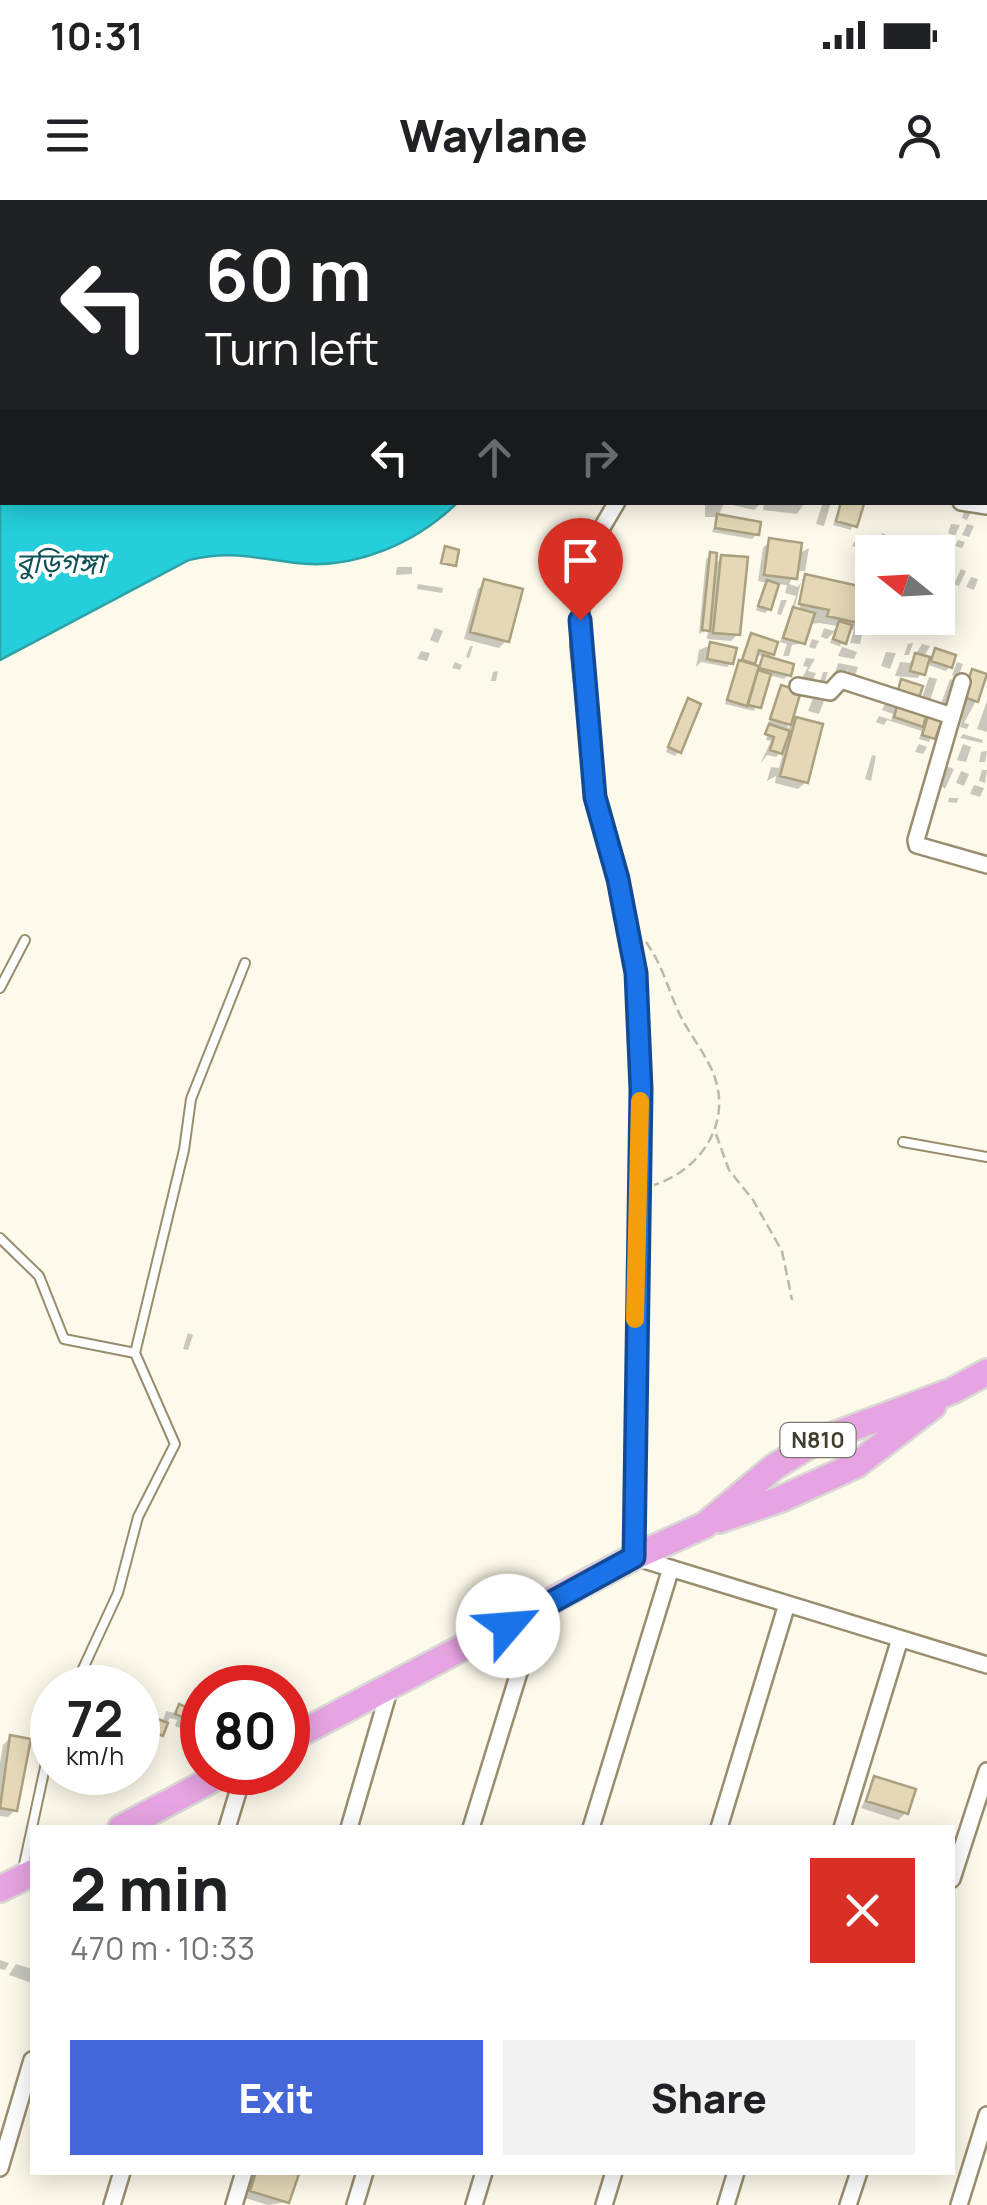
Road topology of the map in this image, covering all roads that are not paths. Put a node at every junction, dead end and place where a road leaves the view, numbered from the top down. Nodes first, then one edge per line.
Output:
1 (615, 505) edge
2 (962, 682) dead end
3 (798, 686) dead end
4 (952, 716) junction
5 (987, 865) edge
6 (25, 940) dead end
7 (244, 963) dead end
8 (0, 988) edge
9 (902, 1142) dead end
10 (987, 1156) edge
11 (0, 1238) edge
12 (135, 1353) junction
13 (987, 1372) edge
14 (952, 1391) junction
15 (704, 1525) junction
16 (634, 1557) junction
17 (671, 1568) junction
18 (787, 1604) junction
19 (538, 1611) junction
20 (900, 1639) junction
21 (85, 1665) edge
22 (987, 1666) edge
23 (391, 1684) junction
24 (310, 1728) edge
25 (987, 1771) edge
26 (38, 1795) edge
27 (183, 1795) edge
28 (237, 1795) edge
29 (31, 1825) edge
30 (127, 1825) edge
31 (228, 1825) edge
32 (351, 1825) edge
33 (472, 1825) edge
34 (592, 1825) edge
35 (720, 1825) edge
36 (843, 1825) edge
37 (30, 1829) edge
38 (955, 1870) edge
39 (18, 1880) edge
40 (30, 2067) edge
41 (987, 2115) edge
42 (0, 2168) edge
43 (121, 2175) edge
44 (243, 2175) edge
45 (364, 2175) edge
46 (483, 2175) edge
47 (613, 2175) edge
48 (735, 2175) edge
49 (858, 2175) edge
50 (112, 2205) edge
51 (234, 2205) edge
52 (355, 2205) edge
53 (474, 2205) edge
54 (604, 2205) edge
55 (726, 2205) edge
56 (848, 2205) edge
57 (958, 2205) edge

1 - 16 street
2 - 4 street
3 - 4 street
4 - 5 street
6 - 8 lane
7 - 12 lane
9 - 10 lane
11 - 12 lane
12 - 21 lane
13 - 14 highway, N810
14 - 15 highway, N810
14 - 15 highway, N810
15 - 16 highway, N810
16 - 17 street
16 - 19 highway, N810
17 - 18 street
17 - 34 street
18 - 20 street
18 - 35 street
19 - 23 highway, N810
19 - 33 street
20 - 22 street
20 - 36 street
23 - 24 highway, N810
23 - 32 street
25 - 38 street
26 - 29 lane
27 - 30 highway
28 - 31 street
37 - 39 lane
40 - 42 street
41 - 57 street
43 - 50 street
44 - 51 street
45 - 52 street
46 - 53 street
47 - 54 street
48 - 55 street
49 - 56 street

